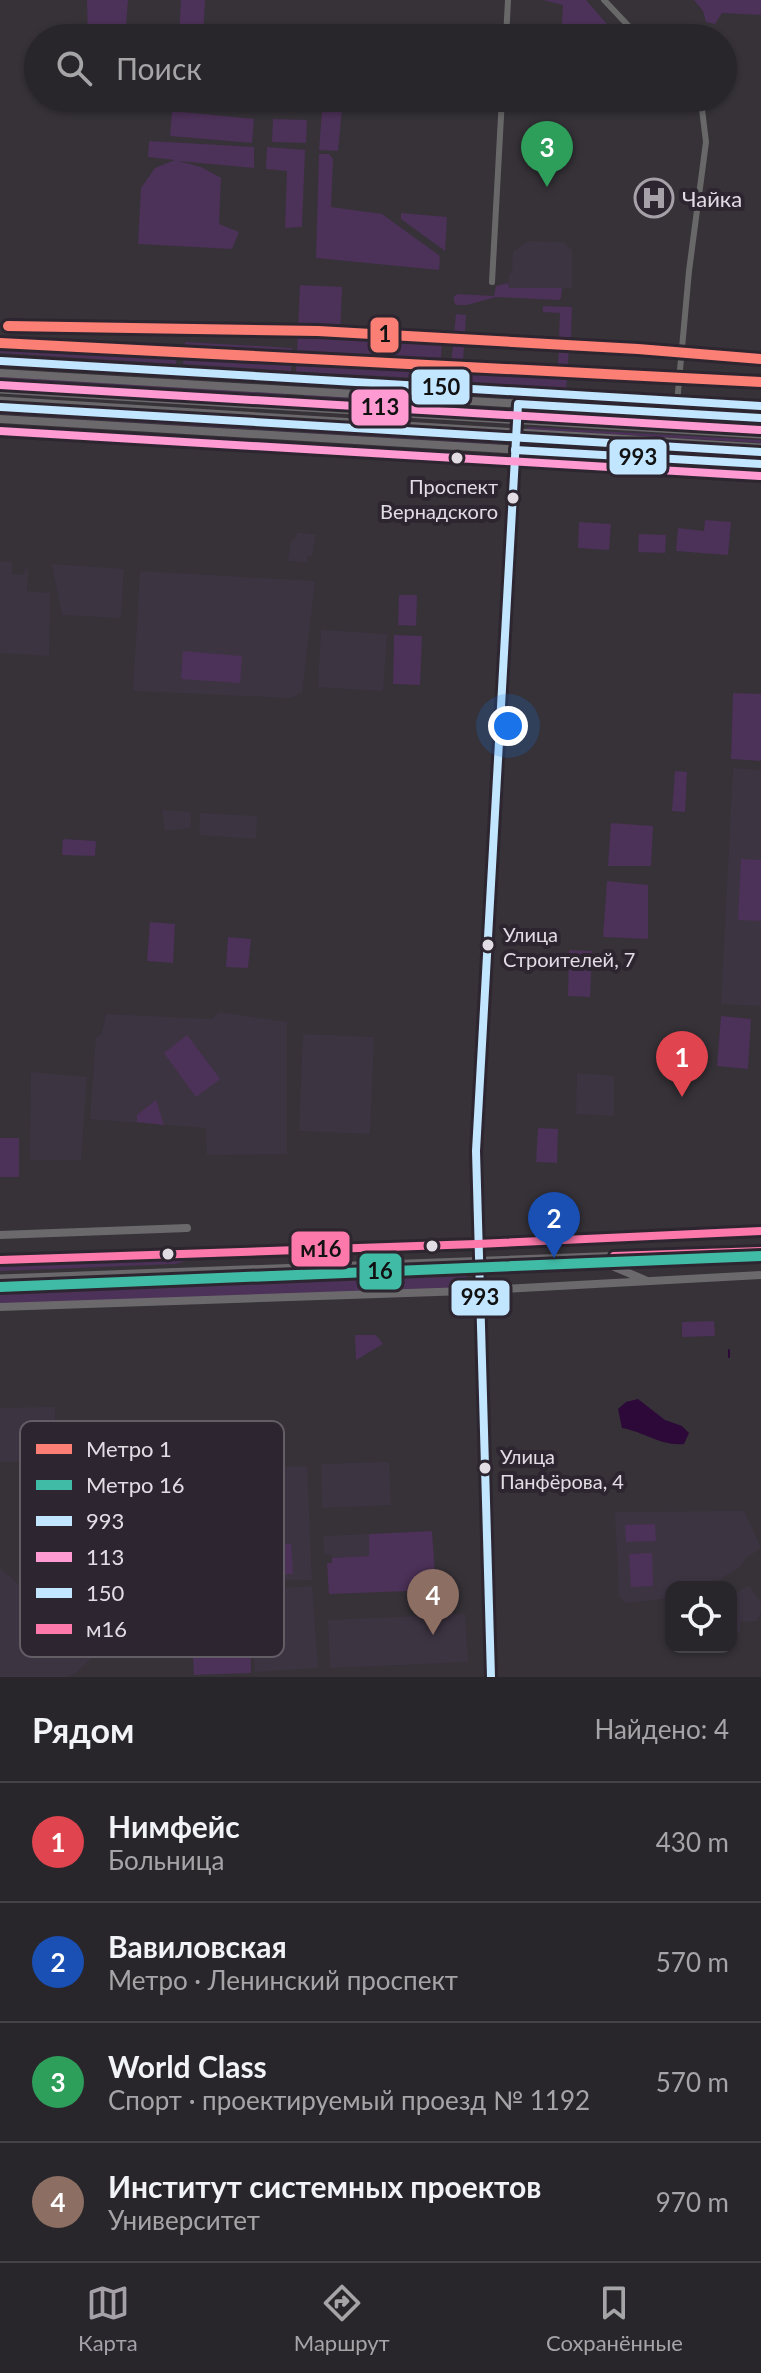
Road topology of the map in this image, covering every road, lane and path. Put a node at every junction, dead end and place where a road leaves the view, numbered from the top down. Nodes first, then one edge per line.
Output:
1 (508, 0) edge
2 (604, 0) edge
3 (507, 24) edge
4 (627, 24) edge
5 (501, 112) edge
6 (702, 112) edge
7 (492, 282) dead end
8 (0, 373) edge
9 (0, 389) edge
10 (288, 390) junction
11 (0, 401) edge
12 (518, 404) junction
13 (306, 407) junction
14 (676, 414) junction
15 (761, 418) edge
16 (0, 419) edge
17 (517, 420) junction
18 (517, 433) junction
19 (761, 434) edge
20 (761, 448) edge
21 (515, 450) junction
22 (761, 464) edge
23 (187, 1228) dead end
24 (761, 1231) edge
25 (0, 1235) edge
26 (477, 1244) junction
27 (761, 1251) edge
28 (591, 1257) junction
29 (0, 1260) edge
30 (477, 1261) junction
31 (761, 1275) edge
32 (0, 1279) edge
33 (647, 1281) junction
34 (478, 1290) junction
35 (0, 1307) edge
36 (491, 1677) edge

1 - 3 street
2 - 4 street
5 - 7 street
6 - 14 street
8 - 10 street
9 - 13 main road
10 - 12 street
10 - 13 street
11 - 18 main road
12 - 14 street
12 - 17 street
13 - 17 main road
14 - 15 street
16 - 21 street
17 - 18 street
17 - 19 main road
18 - 20 main road
18 - 21 street
21 - 22 street
21 - 26 street
23 - 25 street
24 - 26 main road
26 - 29 main road
26 - 30 street
27 - 28 main road
28 - 30 main road
28 - 33 street
30 - 32 main road
30 - 34 street
31 - 33 street
33 - 34 street
34 - 35 street
34 - 36 street

